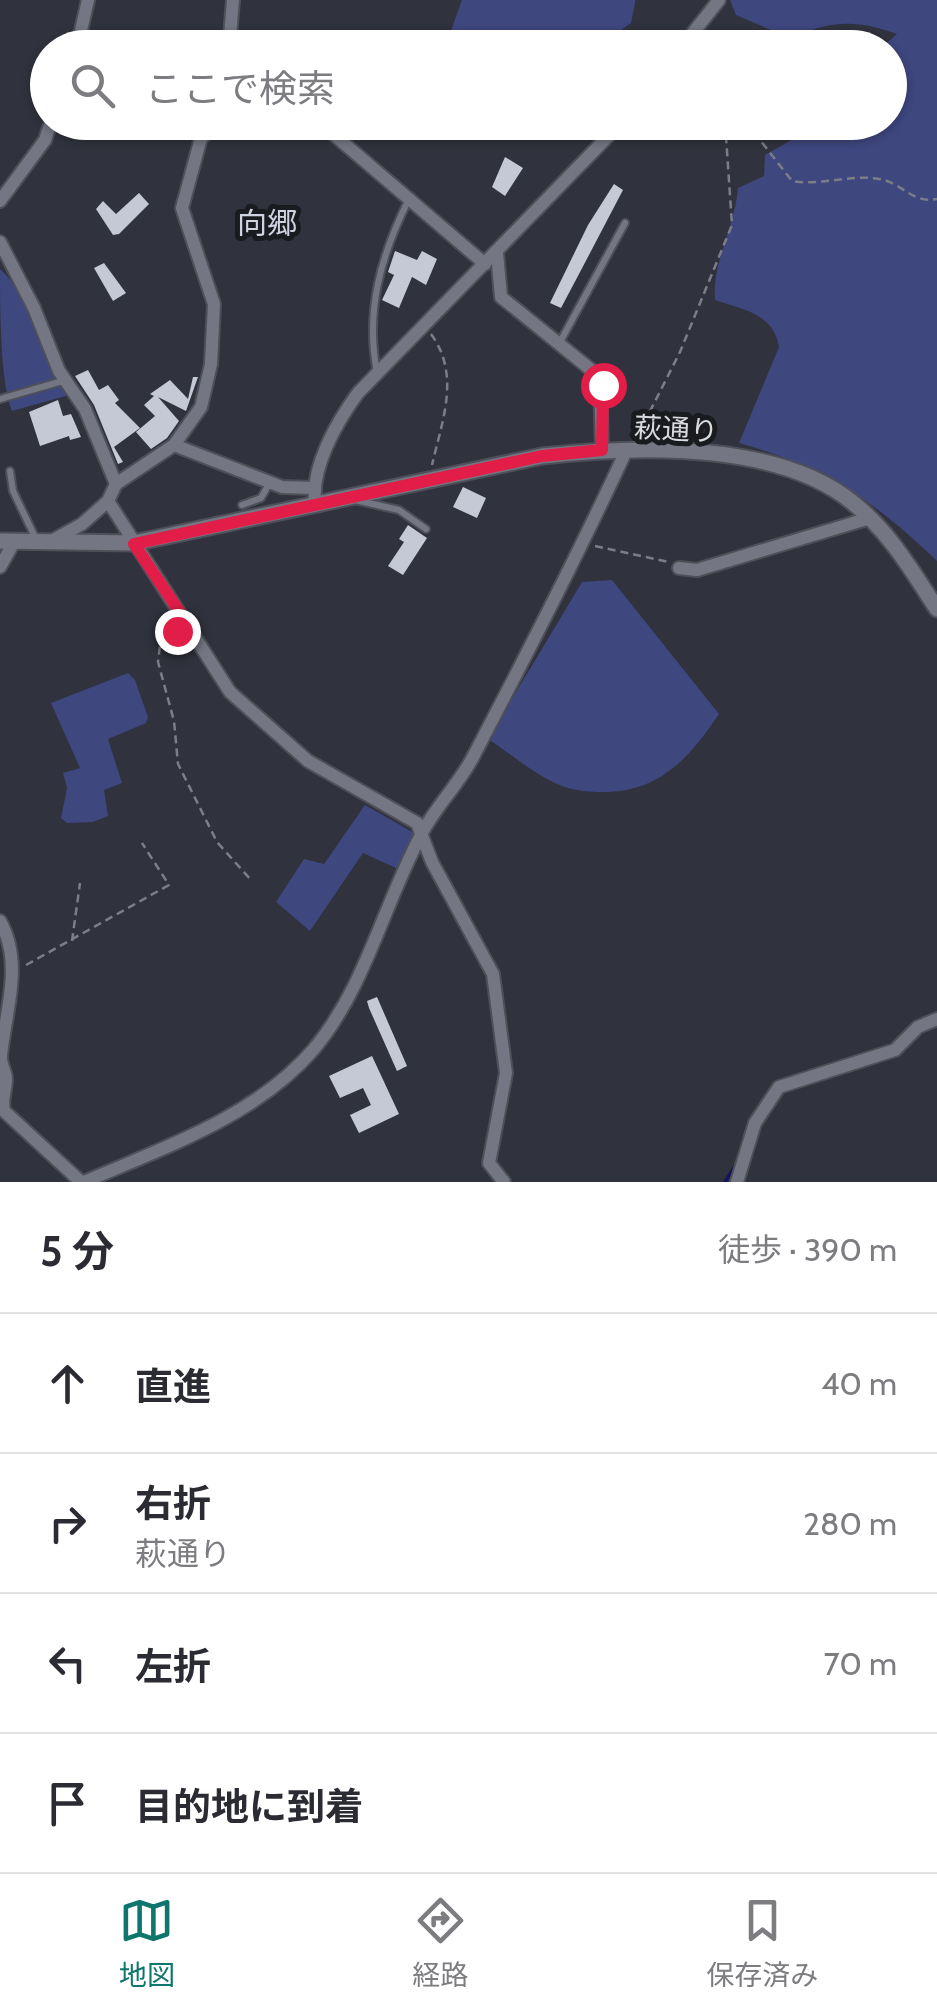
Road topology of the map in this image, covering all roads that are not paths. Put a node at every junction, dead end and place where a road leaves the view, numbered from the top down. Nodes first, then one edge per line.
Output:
1 (88, 0) edge
2 (233, 0) edge
3 (718, 0) edge
4 (81, 30) edge
5 (230, 30) edge
6 (696, 30) edge
7 (45, 140) edge
8 (200, 140) edge
9 (340, 140) edge
10 (605, 140) edge
11 (410, 199) junction
12 (0, 200) edge
13 (626, 223) dead end
14 (0, 242) edge
15 (497, 253) junction
16 (485, 264) junction
17 (560, 342) junction
18 (377, 373) junction
19 (66, 380) junction
20 (0, 399) edge
21 (174, 444) junction
22 (602, 450) junction
23 (628, 452) junction
24 (10, 471) dead end
25 (270, 483) junction
26 (116, 484) junction
27 (314, 496) junction
28 (348, 498) junction
29 (108, 501) junction
30 (242, 505) dead end
31 (870, 518) junction
32 (426, 529) dead end
33 (7, 542) edge
34 (42, 544) junction
35 (134, 544) junction
36 (0, 567) edge
37 (679, 568) road end
38 (937, 609) edge
39 (422, 831) junction
40 (0, 921) edge
41 (937, 1018) edge
42 (0, 1100) edge
43 (82, 1182) edge
44 (504, 1182) edge
45 (737, 1182) edge

1 - 4 street
2 - 5 street
3 - 6 street
7 - 12 street
8 - 21 street
9 - 11 street
10 - 15 street
11 - 16 street
11 - 18 lane
13 - 17 lane
14 - 19 street
15 - 16 street
15 - 17 street
16 - 18 street
17 - 22 street
18 - 27 street
19 - 20 lane
19 - 26 street
21 - 25 street
21 - 26 street
22 - 23 street, 萩通り
22 - 28 street, 萩通り
23 - 31 street, 萩通り
23 - 39 street
24 - 34 lane
25 - 27 street
25 - 30 lane
26 - 29 street
27 - 28 street, 萩通り
27 - 35 street, 萩通り
28 - 32 lane
29 - 34 street
29 - 35 street
31 - 37 street
31 - 38 street, 萩通り
33 - 34 street, 萩通り
33 - 36 street
34 - 35 street, 萩通り
35 - 39 street
39 - 43 street
39 - 44 street
40 - 42 street
41 - 45 street
42 - 43 street

